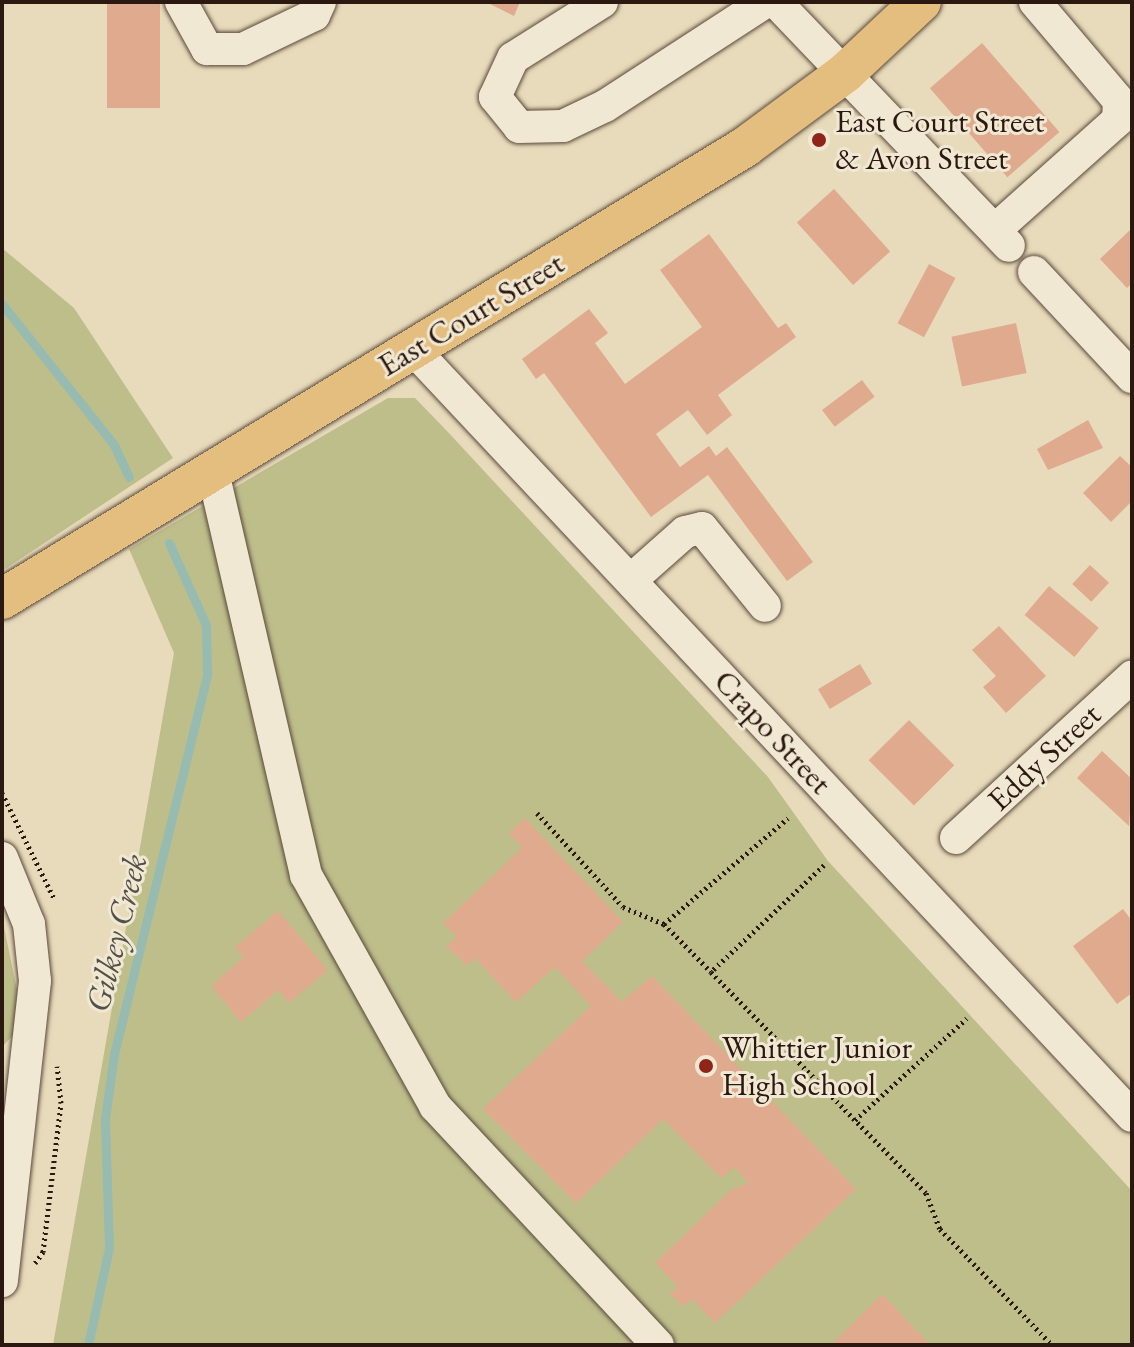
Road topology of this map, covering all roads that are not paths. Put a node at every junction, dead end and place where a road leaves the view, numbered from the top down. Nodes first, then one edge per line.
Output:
1 (181, 2) edge
2 (320, 2) edge
3 (602, 2) edge
4 (765, 2) edge
5 (776, 2) edge
6 (921, 2) edge
7 (1035, 2) edge
8 (845, 73) junction
9 (1034, 272) dead end
10 (413, 349) junction
11 (1132, 377) edge
12 (213, 472) junction
13 (631, 580) junction
14 (2, 599) edge
15 (765, 606) dead end
16 (1132, 677) edge
17 (956, 838) dead end
18 (2, 858) edge
19 (15, 1066) edge
20 (1132, 1116) edge
21 (2, 1281) edge
22 (658, 1345) edge

1 - 2 street
3 - 4 street
5 - 8 street
6 - 8 main road, East Court Street
7 - 8 street
8 - 10 main road, East Court Street
9 - 11 street
10 - 12 main road, East Court Street
10 - 13 street, Crapo Street
12 - 14 main road, East Court Street
12 - 22 street
13 - 15 street
13 - 20 street, Crapo Street
16 - 17 street, Eddy Street
18 - 19 street
19 - 21 street

